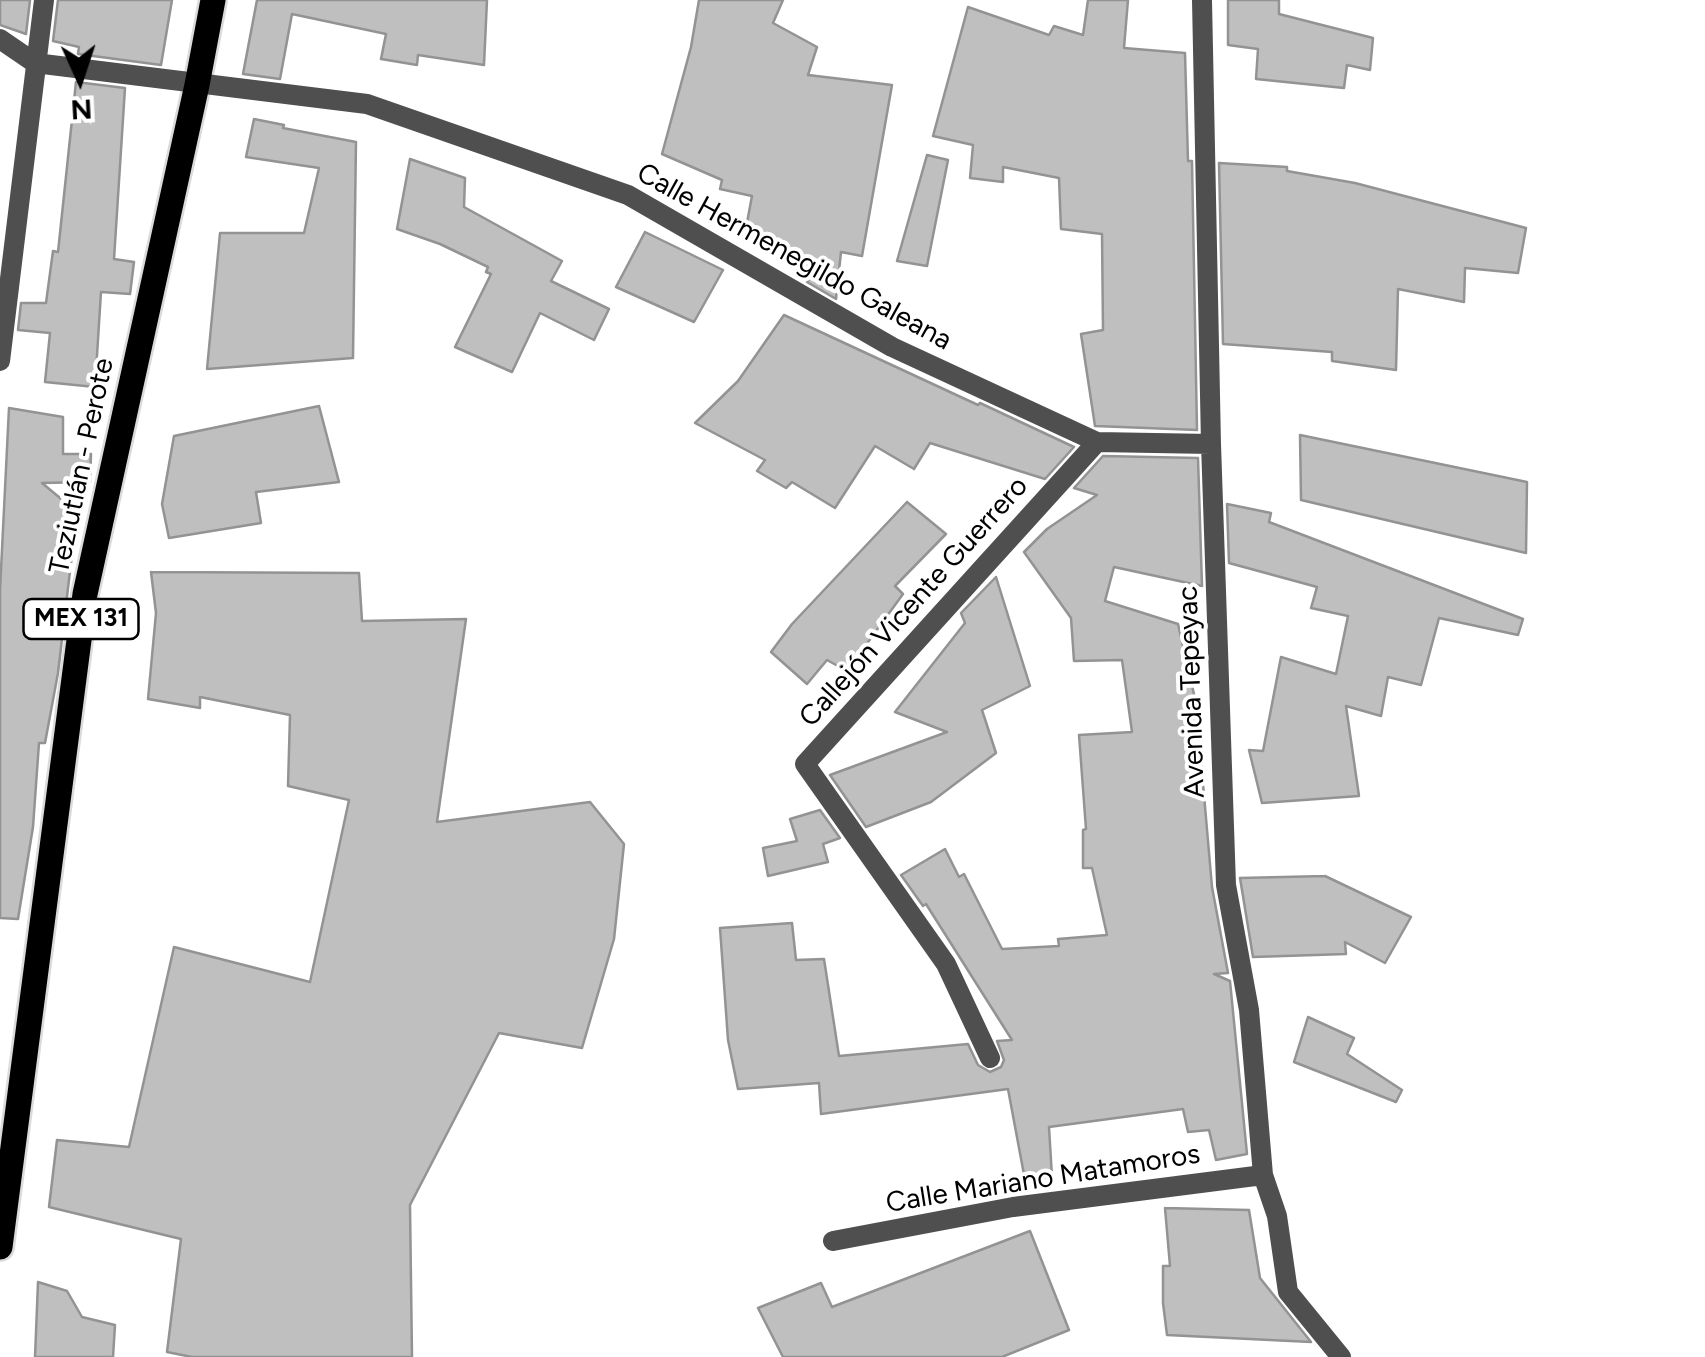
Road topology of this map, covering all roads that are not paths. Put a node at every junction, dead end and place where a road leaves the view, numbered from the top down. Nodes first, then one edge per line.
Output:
1 (44, 0) edge
2 (213, 0) edge
3 (1202, 0) edge
4 (0, 39) edge
5 (35, 62) junction
6 (198, 85) junction
7 (0, 361) edge
8 (1097, 442) junction
9 (1211, 444) junction
10 (990, 1058) dead end
11 (1263, 1175) junction
12 (0, 1229) edge
13 (833, 1241) dead end
14 (0, 1247) edge
15 (1341, 1357) edge

1 - 5 street
2 - 6 main road, Teziutlán - Perote / MEX 131
3 - 9 street, Avenida Tepeyac
4 - 5 street, Calle Hermenegildo Galeana
5 - 6 street, Calle Hermenegildo Galeana
5 - 7 street
6 - 8 street, Calle Hermenegildo Galeana
6 - 12 main road, Teziutlán - Perote / MEX 131
8 - 9 street, Calle Hermenegildo Galeana
8 - 10 street, Callejón Vicente Guerrero
9 - 11 street, Avenida Tepeyac
11 - 13 street, Calle Mariano Matamoros
11 - 15 street, Avenida Tepeyac
12 - 14 main road, Teziutlán - Perote / MEX 131

